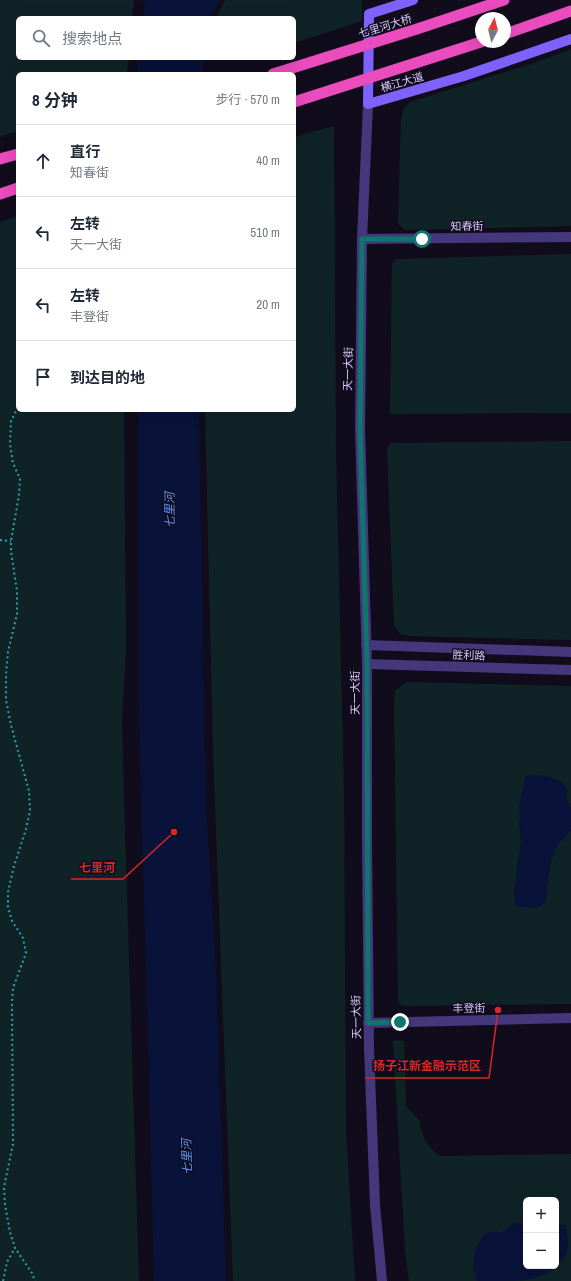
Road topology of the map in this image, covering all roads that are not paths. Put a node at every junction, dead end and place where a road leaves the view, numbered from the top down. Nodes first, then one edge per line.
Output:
1 (413, 0) edge
2 (504, 0) edge
3 (571, 11) edge
4 (511, 32) edge
5 (571, 40) edge
6 (475, 44) edge
7 (279, 72) edge
8 (296, 101) edge
9 (368, 104) junction
10 (16, 155) edge
11 (0, 159) edge
12 (16, 189) edge
13 (0, 194) edge
14 (571, 237) edge
15 (362, 239) junction
16 (366, 645) junction
17 (571, 652) edge
18 (367, 664) junction
19 (571, 670) edge
20 (571, 1018) edge
21 (368, 1023) junction
22 (382, 1281) edge

1 - 9 main road, 横江大道
2 - 7 highway, 七里河大桥
3 - 4 highway
5 - 9 main road, 横江大道
6 - 8 highway
9 - 15 street, 天一大街
10 - 11 highway
12 - 13 highway
14 - 15 street, 知春街
15 - 16 street, 天一大街
16 - 17 street
16 - 18 street, 天一大街
18 - 19 street, 胜利路
18 - 21 street, 天一大街
20 - 21 street, 丰登街
21 - 22 street, 天一大街

